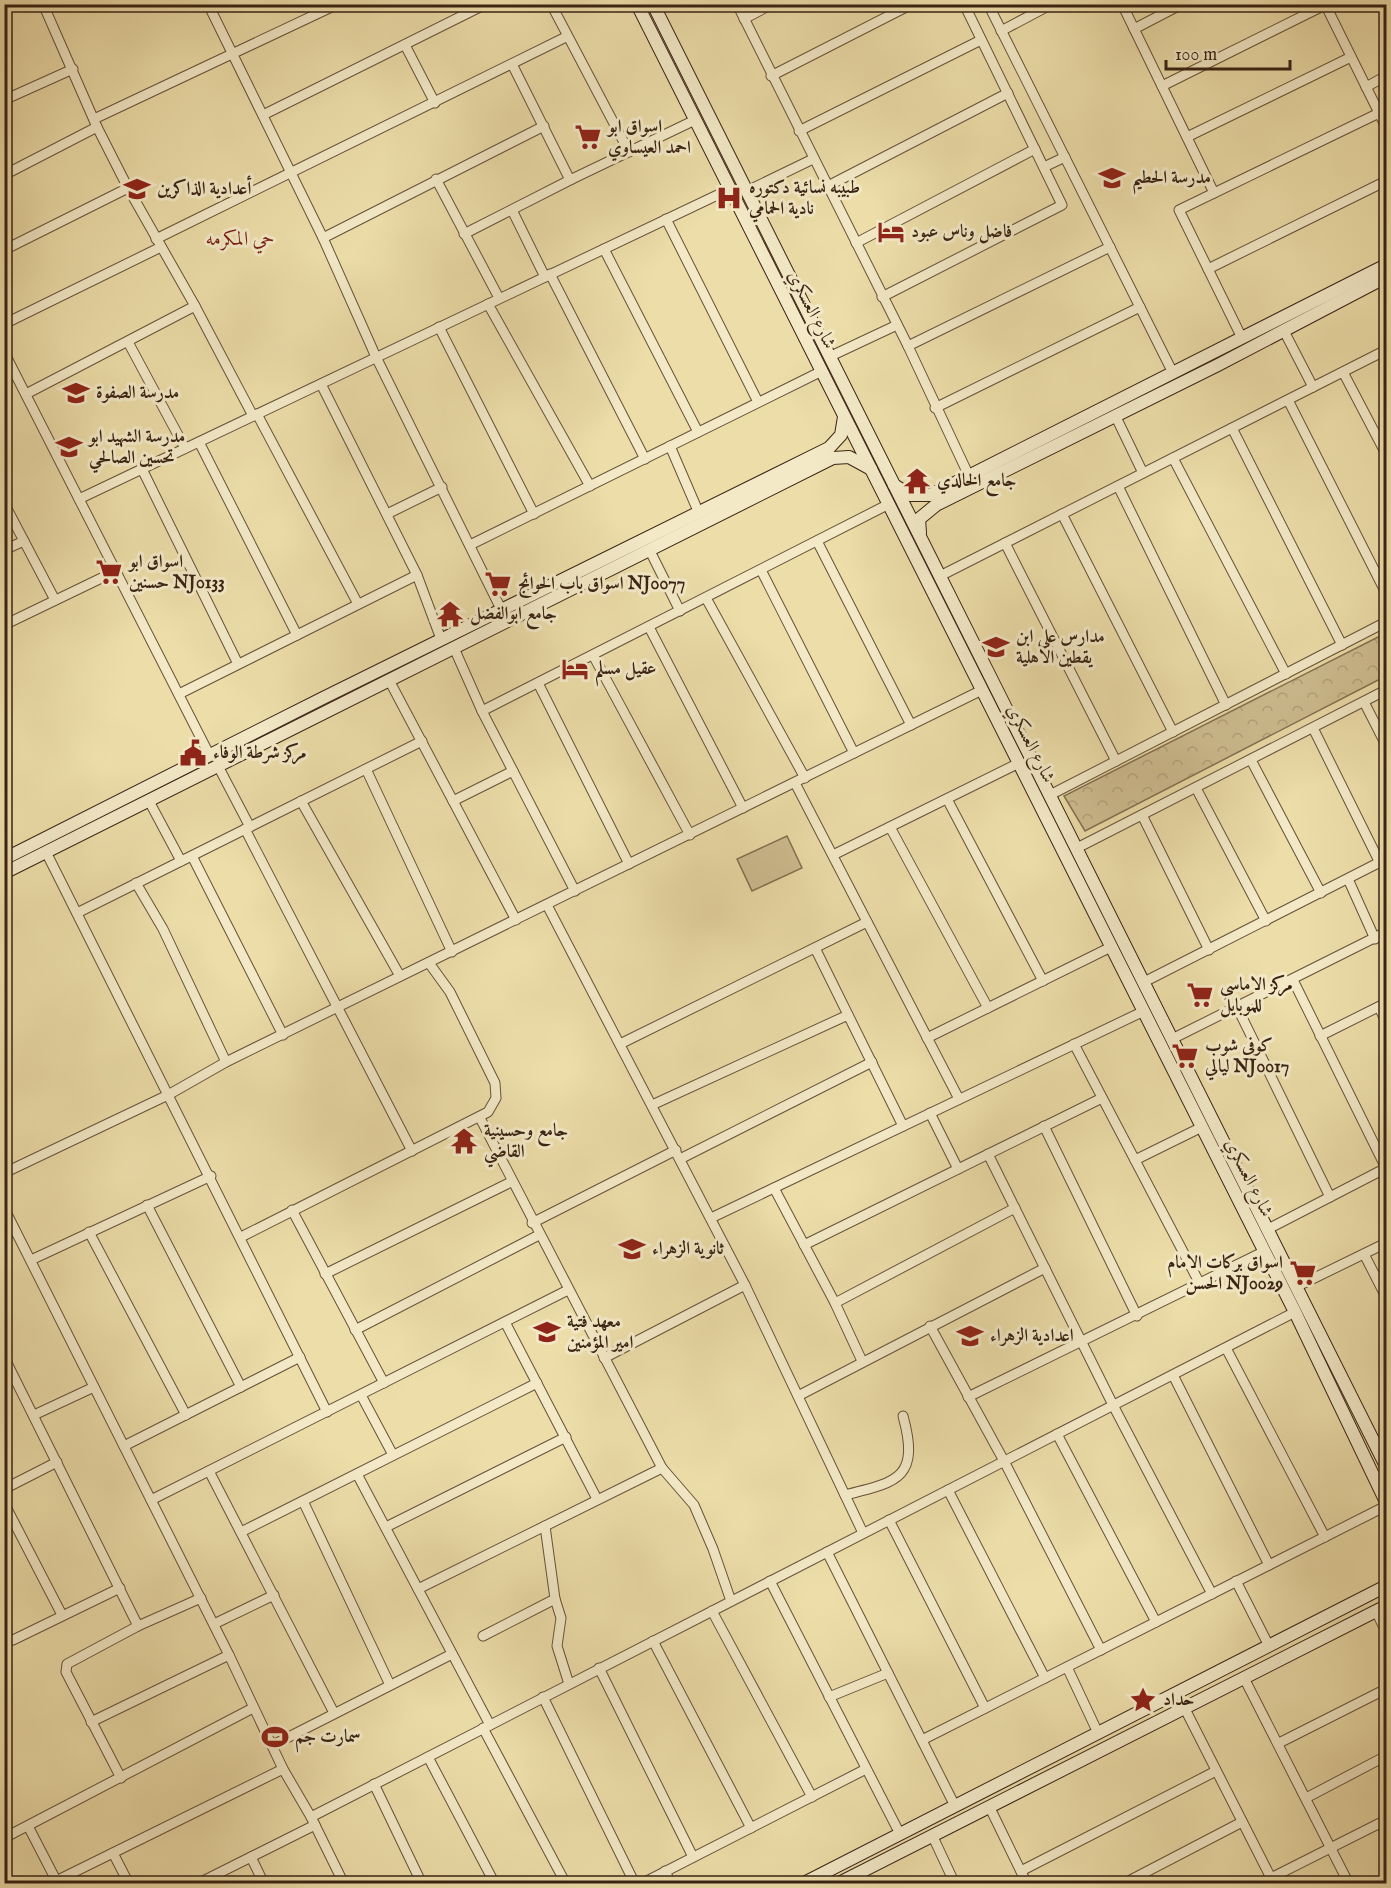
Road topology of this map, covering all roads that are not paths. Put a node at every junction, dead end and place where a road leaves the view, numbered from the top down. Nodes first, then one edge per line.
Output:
1 (43, 4) edge
2 (208, 4) edge
3 (338, 4) edge
4 (551, 4) edge
5 (637, 4) edge
6 (653, 4) edge
7 (737, 4) edge
8 (772, 4) edge
9 (912, 4) edge
10 (964, 4) edge
11 (988, 4) edge
12 (1052, 4) edge
13 (1122, 4) edge
14 (1182, 4) edge
15 (483, 5) edge
16 (1325, 5) edge
17 (744, 19) junction
18 (1134, 29) junction
19 (1001, 31) junction
20 (566, 37) junction
21 (981, 40) junction
22 (405, 45) junction
23 (232, 53) junction
24 (1351, 57) junction
25 (512, 64) junction
26 (73, 69) junction
27 (771, 76) junction
28 (1386, 76) edge
29 (1162, 86) junction
30 (1366, 87) junction
31 (1008, 93) junction
32 (6, 96) edge
33 (435, 103) junction
34 (1379, 112) junction
35 (263, 115) junction
36 (695, 120) junction
37 (95, 123) junction
38 (544, 126) junction
39 (1386, 127) edge
40 (799, 131) junction
41 (1187, 137) junction
42 (1035, 149) junction
43 (629, 152) junction
44 (1065, 157) junction
45 (813, 159) junction
46 (1044, 167) junction
47 (290, 172) junction
48 (4, 175) edge
49 (436, 179) junction
50 (572, 179) junction
51 (1386, 181) edge
52 (828, 186) junction
53 (128, 188) junction
54 (730, 189) junction
55 (747, 191) junction
56 (1214, 193) junction
57 (512, 210) junction
58 (666, 219) junction
59 (464, 234) junction
60 (323, 238) junction
61 (158, 243) junction
62 (856, 243) junction
63 (1110, 247) junction
64 (604, 249) junction
65 (4, 250) edge
66 (782, 260) junction
67 (768, 264) junction
68 (1386, 265) edge
69 (1208, 269) junction
70 (548, 275) junction
71 (1386, 277) edge
72 (795, 286) junction
73 (781, 291) junction
74 (882, 297) junction
75 (499, 298) junction
76 (1325, 303) junction
77 (488, 304) junction
78 (195, 306) junction
79 (1140, 307) junction
80 (1306, 312) junction
81 (4, 324) edge
82 (897, 325) junction
83 (439, 327) junction
84 (1284, 331) junction
85 (1242, 338) junction
86 (128, 342) junction
87 (908, 346) junction
88 (1386, 350) edge
89 (4, 352) edge
90 (831, 356) junction
91 (376, 357) junction
92 (822, 371) junction
93 (1343, 372) junction
94 (1173, 373) junction
95 (321, 384) junction
96 (1313, 387) junction
97 (26, 394) junction
98 (1288, 400) junction
99 (758, 402) junction
100 (935, 408) junction
101 (255, 415) junction
102 (1115, 415) junction
103 (844, 416) junction
104 (1232, 428) junction
105 (698, 432) junction
106 (199, 441) junction
107 (670, 446) junction
108 (185, 448) junction
109 (1386, 454) edge
110 (1173, 458) junction
111 (645, 459) junction
112 (142, 469) junction
113 (871, 470) junction
114 (1143, 473) junction
115 (969, 476) junction
116 (892, 482) junction
117 (590, 486) junction
118 (1118, 486) junction
119 (442, 487) junction
120 (79, 499) junction
121 (934, 500) junction
122 (4, 503) edge
123 (889, 504) junction
124 (698, 512) junction
125 (387, 514) junction
126 (534, 514) junction
127 (1062, 514) junction
128 (921, 537) junction
129 (24, 541) junction
130 (818, 541) junction
131 (1005, 543) junction
132 (470, 545) junction
133 (649, 549) junction
134 (4, 550) edge
135 (761, 570) junction
136 (116, 571) junction
137 (417, 575) junction
138 (940, 576) junction
139 (1386, 593) edge
140 (706, 598) junction
141 (55, 600) junction
142 (358, 604) junction
143 (501, 609) junction
144 (680, 610) junction
145 (963, 622) junction
146 (1386, 622) edge
147 (4, 625) edge
148 (649, 627) junction
149 (950, 627) junction
150 (297, 635) junction
151 (441, 639) junction
152 (1342, 645) junction
153 (975, 646) junction
154 (454, 648) junction
155 (962, 650) junction
156 (593, 655) junction
157 (238, 664) junction
158 (1286, 674) junction
159 (389, 680) junction
160 (538, 683) junction
161 (982, 690) junction
162 (1386, 690) edge
163 (178, 694) junction
164 (323, 698) junction
165 (1364, 702) junction
166 (1226, 705) junction
167 (296, 711) junction
168 (482, 711) junction
169 (327, 712) junction
170 (302, 724) junction
171 (911, 725) junction
172 (1313, 728) junction
173 (1173, 732) junction
174 (422, 741) junction
175 (1386, 746) edge
176 (854, 753) junction
177 (1251, 760) junction
178 (214, 761) junction
179 (1116, 761) junction
180 (1019, 763) junction
181 (366, 769) junction
182 (513, 771) junction
183 (805, 778) junction
184 (795, 783) junction
185 (1196, 788) junction
186 (1050, 795) junction
187 (947, 799) junction
188 (149, 801) junction
189 (302, 801) junction
190 (453, 801) junction
191 (743, 808) junction
192 (1142, 815) junction
193 (890, 827) junction
194 (247, 828) junction
195 (690, 834) junction
196 (1077, 848) junction
197 (46, 852) junction
198 (833, 855) junction
199 (192, 856) junction
200 (181, 861) junction
201 (1383, 861) edge
202 (629, 864) junction
203 (6, 865) edge
204 (1348, 879) junction
205 (136, 884) junction
206 (575, 891) junction
207 (1321, 893) junction
208 (547, 904) junction
209 (77, 913) junction
210 (516, 920) junction
211 (1266, 921) junction
212 (867, 922) junction
213 (1386, 932) edge
214 (1375, 939) junction
215 (1111, 947) junction
216 (815, 948) junction
217 (1209, 950) junction
218 (452, 952) junction
219 (429, 963) junction
220 (400, 976) junction
221 (1293, 980) junction
222 (1043, 981) junction
223 (1144, 982) junction
224 (1383, 1005) edge
225 (1237, 1007) junction
226 (338, 1008) junction
227 (988, 1008) junction
228 (1143, 1011) junction
229 (848, 1015) junction
230 (1386, 1022) edge
231 (283, 1035) junction
232 (1320, 1036) junction
233 (927, 1038) junction
234 (1172, 1039) junction
235 (620, 1044) junction
236 (1074, 1044) junction
237 (226, 1062) junction
238 (872, 1062) junction
239 (1190, 1088) junction
240 (168, 1095) junction
241 (1102, 1098) junction
242 (959, 1099) junction
243 (652, 1105) junction
244 (1199, 1107) junction
245 (930, 1113) junction
246 (480, 1118) junction
247 (903, 1126) junction
248 (1044, 1126) junction
249 (1202, 1127) junction
250 (412, 1151) junction
251 (988, 1154) junction
252 (678, 1155) junction
253 (1135, 1160) junction
254 (1386, 1168) edge
255 (958, 1169) junction
256 (4, 1173) edge
257 (211, 1176) junction
258 (511, 1182) junction
259 (774, 1188) junction
260 (1330, 1197) junction
261 (147, 1205) junction
262 (4, 1208) edge
263 (1015, 1208) junction
264 (292, 1210) junction
265 (711, 1218) junction
266 (532, 1223) junction
267 (1268, 1229) junction
268 (90, 1232) junction
269 (539, 1235) junction
270 (241, 1237) junction
271 (1386, 1243) edge
272 (804, 1245) junction
273 (1265, 1251) junction
274 (1365, 1254) junction
275 (31, 1260) junction
276 (1045, 1268) junction
277 (325, 1274) junction
278 (1200, 1284) junction
279 (745, 1285) junction
280 (1296, 1287) junction
281 (568, 1290) junction
282 (1386, 1297) edge
283 (835, 1303) junction
284 (1295, 1312) junction
285 (1137, 1316) junction
286 (505, 1322) junction
287 (930, 1326) junction
288 (355, 1330) junction
289 (1082, 1343) junction
290 (1226, 1348) junction
291 (4, 1357) edge
292 (300, 1357) junction
293 (603, 1358) junction
294 (862, 1361) junction
295 (1173, 1375) junction
296 (384, 1383) junction
297 (537, 1383) junction
298 (94, 1387) junction
299 (241, 1387) junction
300 (361, 1395) junction
301 (798, 1396) junction
302 (968, 1397) junction
303 (1114, 1407) junction
304 (327, 1412) junction
305 (34, 1415) junction
306 (186, 1415) junction
307 (903, 1416) dead end
308 (1057, 1434) junction
309 (566, 1437) junction
310 (124, 1446) junction
311 (393, 1455) junction
312 (1004, 1461) junction
313 (57, 1462) junction
314 (1386, 1466) edge
315 (662, 1468) junction
316 (209, 1471) junction
317 (357, 1473) junction
318 (4, 1489) edge
319 (948, 1490) junction
320 (845, 1495) junction
321 (597, 1499) junction
322 (151, 1500) junction
323 (303, 1501) junction
324 (4, 1503) edge
325 (1386, 1504) edge
326 (889, 1520) junction
327 (545, 1526) junction
328 (386, 1527) junction
329 (241, 1532) junction
330 (863, 1533) junction
331 (1325, 1536) junction
332 (827, 1552) junction
333 (1269, 1565) junction
334 (770, 1581) junction
335 (1236, 1581) junction
336 (1386, 1586) edge
337 (120, 1588) junction
338 (418, 1588) junction
339 (1212, 1594) junction
340 (274, 1595) junction
341 (201, 1598) junction
342 (555, 1599) junction
343 (731, 1601) junction
344 (1381, 1608) edge
345 (712, 1611) junction
346 (62, 1615) junction
347 (1156, 1622) junction
348 (214, 1624) junction
349 (138, 1626) junction
350 (1386, 1632) edge
351 (483, 1636) dead end
352 (4, 1639) edge
353 (653, 1641) junction
354 (1269, 1646) junction
355 (1101, 1650) junction
356 (452, 1654) junction
357 (229, 1655) junction
358 (1067, 1667) junction
359 (599, 1668) junction
360 (888, 1673) junction
361 (1045, 1678) junction
362 (1244, 1678) junction
363 (570, 1684) junction
364 (390, 1685) junction
365 (1386, 1689) edge
366 (543, 1697) junction
367 (829, 1697) junction
368 (1162, 1700) junction
369 (1184, 1707) junction
370 (253, 1708) junction
371 (985, 1708) junction
372 (1142, 1711) junction
373 (334, 1713) junction
374 (1171, 1714) junction
375 (91, 1722) junction
376 (1152, 1724) junction
377 (487, 1726) junction
378 (1098, 1733) junction
379 (922, 1740) junction
380 (1279, 1743) junction
381 (273, 1745) junction
382 (1386, 1756) edge
383 (428, 1757) junction
384 (283, 1769) junction
385 (866, 1769) junction
386 (1216, 1771) junction
387 (121, 1778) junction
388 (374, 1784) junction
389 (812, 1797) junction
390 (1306, 1798) junction
391 (955, 1806) junction
392 (990, 1808) junction
393 (1386, 1820) edge
394 (313, 1821) junction
395 (1242, 1822) junction
396 (28, 1826) junction
397 (751, 1828) junction
398 (900, 1834) junction
399 (933, 1837) junction
400 (4, 1838) edge
401 (1329, 1847) junction
402 (113, 1853) junction
403 (251, 1857) junction
404 (693, 1857) junction
405 (665, 1871) junction
406 (1021, 1872) junction
407 (1277, 1879) edge
408 (57, 1882) edge
409 (129, 1884) edge
410 (197, 1884) edge
411 (264, 1884) edge
412 (344, 1884) edge
413 (422, 1884) edge
414 (495, 1884) edge
415 (566, 1884) edge
416 (635, 1884) edge
417 (641, 1884) edge
418 (671, 1884) edge
419 (802, 1884) edge
420 (837, 1884) edge
421 (955, 1884) edge
422 (1027, 1884) edge
423 (1123, 1884) edge
424 (1259, 1884) edge
425 (1349, 1884) edge

1 - 26 street
2 - 23 street
3 - 23 street
4 - 20 street
5 - 36 main road, شارع العسكري
6 - 55 main road, شارع العسكري
7 - 17 street
8 - 17 street
9 - 27 street
10 - 21 street
11 - 19 street
12 - 19 street
13 - 18 street
14 - 18 street
15 - 22 street
16 - 24 street
16 - 29 street
17 - 27 street
18 - 29 street
19 - 44 street
20 - 25 street
20 - 43 street
21 - 31 street
21 - 40 street
22 - 33 street
22 - 35 street
23 - 35 street
23 - 37 street
24 - 30 street
24 - 41 street
25 - 33 street
25 - 38 street
26 - 32 street
26 - 37 street
27 - 40 street
28 - 30 street
29 - 41 street
30 - 34 street
31 - 42 street
31 - 52 street
33 - 47 street
34 - 39 street
34 - 56 street
35 - 47 street
36 - 43 street
36 - 54 main road, شارع العسكري
37 - 48 street
37 - 53 street
38 - 49 street
38 - 50 street
40 - 45 street
41 - 56 street
42 - 46 street
42 - 62 street
43 - 50 street
44 - 46 street
44 - 63 street
45 - 52 street
45 - 55 street
46 - 74 street
47 - 60 street
47 - 61 street
49 - 59 street
49 - 60 street
50 - 57 street
51 - 69 street
52 - 62 street
53 - 61 street
53 - 65 street
54 - 58 street
54 - 67 main road, شارع العسكري
55 - 66 main road, شارع العسكري
56 - 69 street
57 - 59 street
57 - 70 street
58 - 64 street
58 - 99 street
59 - 75 street
60 - 91 street
61 - 78 street
61 - 81 street
62 - 74 street
63 - 79 street
63 - 87 street
64 - 70 street
64 - 105 street
66 - 67 main road
66 - 72 main road, شارع العسكري
67 - 73 main road, شارع العسكري
68 - 76 main road
69 - 85 street
70 - 75 street
70 - 111 street
71 - 76 main road
72 - 73 main road
72 - 90 main road, شارع العسكري
73 - 92 main road, شارع العسكري
74 - 82 street
75 - 77 street
76 - 80 main road
77 - 83 street
77 - 117 street
78 - 86 street
78 - 101 street
79 - 94 street
79 - 100 street
80 - 84 main road
80 - 85 main road
82 - 87 street
82 - 90 street
83 - 91 street
83 - 126 street
84 - 96 street
84 - 102 main road
85 - 94 main road
86 - 97 street
86 - 108 street
87 - 100 street
88 - 93 street
89 - 97 street
90 - 116 main road, شارع العسكري
91 - 95 street
91 - 119 street
92 - 99 street
92 - 103 main road, شارع العسكري
93 - 96 street
93 - 109 street
94 - 115 main road
95 - 101 street
95 - 125 street
96 - 98 street
97 - 120 street
98 - 104 street
98 - 139 street
99 - 105 street
100 - 115 street
101 - 106 street
101 - 142 street
102 - 114 street
102 - 121 main road
103 - 113 main road, شارع العسكري
103 - 124 main road
104 - 110 street
104 - 152 street
105 - 107 street
106 - 108 street
106 - 150 street
107 - 111 street
107 - 124 street
108 - 112 street
110 - 114 street
110 - 158 street
111 - 117 street
112 - 120 street
112 - 157 street
113 - 123 main road, شارع العسكري
113 - 133 main road
114 - 118 street
115 - 121 main road
116 - 121 main road
116 - 128 main road, شارع العسكري
117 - 126 street
118 - 127 street
118 - 166 street
119 - 125 street
119 - 132 street
120 - 136 street
121 - 128 main road
122 - 129 street
123 - 130 street
123 - 149 main road, شارع العسكري
124 - 143 main road
125 - 137 street
126 - 132 street
127 - 131 street
127 - 173 street
128 - 138 main road, شارع العسكري
129 - 134 street
129 - 141 street
130 - 135 street
130 - 171 street
131 - 138 street
131 - 179 street
132 - 143 street
133 - 144 street
133 - 154 main road
135 - 140 street
135 - 176 street
136 - 141 street
136 - 163 street
137 - 142 street
137 - 151 street
138 - 145 main road, شارع العسكري
140 - 144 street
140 - 183 street
141 - 147 street
142 - 150 street
143 - 151 main road
144 - 148 street
145 - 149 main road
145 - 153 main road, شارع العسكري
146 - 152 street
148 - 156 street
148 - 191 street
149 - 155 main road, شارع العسكري
150 - 157 street
151 - 164 main road
152 - 158 street
153 - 155 main road
153 - 186 main road, شارع العسكري
154 - 159 main road
154 - 168 street
155 - 161 main road, شارع العسكري
156 - 160 street
156 - 195 street
157 - 163 street
158 - 166 street
159 - 169 main road
159 - 174 street
160 - 168 street
160 - 202 street
161 - 171 street
161 - 180 main road, شارع العسكري
162 - 165 street
163 - 178 street
164 - 167 main road
164 - 169 main road
165 - 172 street
165 - 175 street
166 - 173 street
167 - 170 main road
167 - 178 main road
168 - 182 street
169 - 170 main road
170 - 178 main road
171 - 176 street
172 - 177 street
172 - 201 street
173 - 179 street
174 - 181 street
174 - 190 street
176 - 183 street
177 - 185 street
177 - 207 street
178 - 188 main road
178 - 194 street
178 - 203 main road
179 - 186 street
180 - 187 street
180 - 215 main road, شارع العسكري
181 - 189 street
181 - 218 street
182 - 190 street
182 - 206 street
183 - 184 street
184 - 191 street
184 - 198 street
185 - 192 street
185 - 211 street
186 - 196 main road, شارع العسكري
187 - 193 street
187 - 222 street
188 - 197 main road
188 - 200 street
189 - 194 street
189 - 220 street
190 - 210 street
191 - 195 street
192 - 196 street
192 - 217 street
193 - 198 street
193 - 227 street
194 - 199 street
194 - 226 street
195 - 202 street
196 - 223 main road, شارع العسكري
197 - 203 main road
197 - 209 street
198 - 212 street
199 - 200 street
199 - 231 street
200 - 205 street
201 - 204 street
202 - 206 street
204 - 207 street
204 - 214 street
205 - 209 street
205 - 237 street
206 - 208 street
207 - 211 street
208 - 210 street
208 - 235 street
209 - 240 street
210 - 218 street
211 - 217 street
212 - 216 street
212 - 233 street
213 - 214 street
214 - 221 street
215 - 222 street
215 - 228 main road, شارع العسكري
216 - 229 street
216 - 235 street
217 - 223 street
218 - 219 street
219 - 220 street
219 - 246 street
220 - 226 street
221 - 225 street
221 - 232 street
222 - 227 street
223 - 234 main road, شارع العسكري
224 - 230 street
224 - 232 street
225 - 234 street
225 - 260 street
226 - 231 street
226 - 250 street
227 - 233 street
228 - 236 street
228 - 239 main road, شارع العسكري
229 - 238 street
229 - 243 street
231 - 237 street
232 - 254 street
233 - 242 street
234 - 239 main road, شارع العسكري
235 - 243 street
236 - 241 street
236 - 242 street
237 - 240 street
238 - 247 street
238 - 252 street
239 - 244 main road, شارع العسكري
240 - 256 street
240 - 257 street
241 - 248 street
241 - 253 street
242 - 245 street
243 - 252 street
244 - 249 main road, شارع العسكري
244 - 267 main road, شارع العسكري
245 - 247 street
245 - 255 street
246 - 250 street
246 - 258 street
247 - 259 street
248 - 251 street
248 - 285 street
249 - 253 street
249 - 273 main road, شارع العسكري
250 - 264 street
251 - 255 street
251 - 263 street
252 - 265 street
252 - 266 street
253 - 278 street
254 - 260 street
255 - 272 street
257 - 261 street
257 - 270 street
258 - 266 street
258 - 277 street
259 - 265 street
259 - 272 street
260 - 267 street
261 - 268 street
261 - 299 street
262 - 275 street
263 - 276 street
263 - 283 street
264 - 270 street
264 - 277 street
265 - 279 street
266 - 269 street
267 - 280 main road, شارع العسكري
268 - 275 street
268 - 306 street
269 - 281 street
269 - 288 street
270 - 292 street
271 - 274 street
272 - 283 street
273 - 278 street
273 - 284 main road, شارع العسكري
274 - 280 street
274 - 282 street
275 - 298 street
276 - 287 street
276 - 289 street
277 - 288 street
278 - 285 street
279 - 293 street
279 - 301 street
280 - 314 main road, شارع العسكري
281 - 286 street
281 - 293 street
283 - 294 street
284 - 290 street
284 - 325 main road, شارع العسكري
285 - 289 street
286 - 296 street
286 - 297 street
287 - 294 street
287 - 302 street
288 - 296 street
289 - 302 street
289 - 303 street
290 - 295 street
290 - 331 street
291 - 305 street
292 - 299 street
292 - 304 street
293 - 315 street
294 - 301 street
295 - 303 street
295 - 333 street
296 - 300 street
297 - 309 street
297 - 311 street
298 - 305 street
298 - 310 street
299 - 306 street
300 - 304 street
300 - 311 street
301 - 320 street
302 - 312 street
303 - 308 street
303 - 339 street
304 - 316 street
305 - 313 street
306 - 310 street
307 - 320 street
308 - 312 street
308 - 347 street
309 - 321 street
309 - 328 street
310 - 322 street
311 - 317 street
312 - 319 street
312 - 355 street
313 - 318 street
313 - 337 street
315 - 321 street
315 - 343 street
316 - 322 street
316 - 329 street
317 - 323 street
317 - 328 street
319 - 326 street
319 - 361 street
320 - 330 street
321 - 327 street
322 - 341 street
323 - 329 street
323 - 364 street
324 - 346 street
325 - 331 street
326 - 330 street
326 - 371 street
327 - 338 street
327 - 342 street
328 - 338 street
329 - 340 street
330 - 332 street
331 - 333 street
332 - 334 street
332 - 360 street
333 - 335 street
334 - 343 street
334 - 367 street
335 - 339 street
335 - 354 street
336 - 354 main road
337 - 346 street
337 - 349 street
338 - 356 street
339 - 347 street
340 - 348 street
340 - 373 street
341 - 348 street
341 - 349 street
342 - 351 street
342 - 363 street
343 - 345 street
344 - 350 street
344 - 362 main road
345 - 353 street
345 - 389 street
346 - 352 street
347 - 355 street
348 - 357 street
349 - 375 street
353 - 359 street
353 - 397 street
354 - 368 main road
355 - 358 street
356 - 364 street
356 - 377 street
357 - 370 street
357 - 375 street
358 - 361 street
358 - 378 street
359 - 363 street
359 - 404 street
360 - 367 street
360 - 379 street
361 - 371 street
362 - 369 main road
362 - 380 street
363 - 366 street
364 - 373 street
365 - 380 street
366 - 377 street
366 - 416 street
367 - 385 street
368 - 372 main road
368 - 374 main road
369 - 374 main road
369 - 386 street
370 - 381 street
370 - 387 street
371 - 379 street
372 - 376 main road
372 - 378 main road
373 - 381 street
374 - 376 main road
375 - 387 street
376 - 392 main road
377 - 383 street
377 - 415 street
378 - 391 main road
379 - 391 street
380 - 390 street
381 - 384 street
382 - 390 street
383 - 388 street
383 - 414 street
384 - 394 street
384 - 402 street
385 - 389 street
385 - 398 street
386 - 395 street
386 - 406 street
387 - 396 street
388 - 394 street
388 - 413 street
389 - 397 street
390 - 401 street
391 - 398 main road
392 - 399 main road
392 - 406 street
393 - 401 street
394 - 403 street
394 - 412 street
395 - 407 street
395 - 423 street
396 - 400 street
396 - 408 street
397 - 404 street
398 - 419 main road
399 - 420 main road
399 - 421 street
401 - 407 street
401 - 425 street
402 - 408 street
402 - 409 street
403 - 410 street
403 - 411 street
404 - 405 street
405 - 417 street
405 - 418 street
406 - 422 street
407 - 424 street

